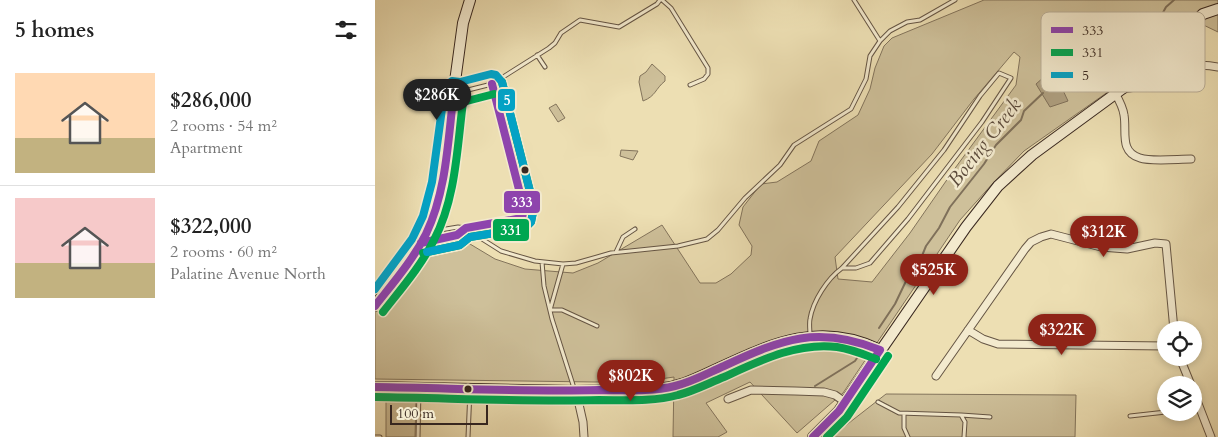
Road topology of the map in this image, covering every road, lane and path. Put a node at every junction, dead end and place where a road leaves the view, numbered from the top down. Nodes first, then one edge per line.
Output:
1 (470, 0) edge
2 (661, 0) edge
3 (854, 0) edge
4 (955, 0) edge
5 (1218, 9) edge
6 (1205, 13) edge
7 (880, 41) junction
8 (537, 55) junction
9 (1205, 66) edge
10 (545, 67) dead end
11 (1218, 67) edge
12 (492, 84) junction
13 (691, 85) dead end
14 (454, 91) junction
15 (1117, 92) edge
16 (1118, 92) edge
17 (1191, 159) dead end
18 (472, 227) junction
19 (467, 228) junction
20 (635, 229) dead end
21 (427, 232) junction
22 (421, 243) junction
23 (616, 252) junction
24 (413, 255) junction
25 (542, 262) junction
26 (563, 264) junction
27 (842, 268) junction
28 (375, 296) edge
29 (375, 306) edge
30 (550, 310) junction
31 (1173, 321) edge
32 (597, 326) dead end
33 (968, 330) junction
34 (811, 336) junction
35 (1157, 346) edge
36 (880, 350) junction
37 (936, 376) dead end
38 (375, 388) edge
39 (419, 388) junction
40 (470, 389) junction
41 (575, 391) junction
42 (728, 399) dead end
43 (845, 402) junction
44 (878, 402) dead end
45 (1157, 413) edge
46 (904, 414) junction
47 (961, 415) junction
48 (1130, 416) dead end
49 (990, 417) dead end
50 (1202, 418) edge
51 (375, 437) edge
52 (380, 437) edge
53 (418, 437) edge
54 (468, 437) edge
55 (584, 437) edge
56 (813, 437) edge
57 (908, 437) edge
58 (964, 437) edge
59 (1211, 437) edge

1 - 14 street
2 - 8 lane
2 - 13 lane
3 - 7 lane
4 - 7 lane
5 - 6 street
7 - 23 lane
8 - 10 lane
8 - 12 lane
9 - 11 street
12 - 14 lane
12 - 18 lane
14 - 21 street
15 - 36 street
16 - 17 street
18 - 19 lane
18 - 25 lane
19 - 21 lane
19 - 22 lane
20 - 23 lane
21 - 22 street
22 - 24 street
23 - 26 lane
24 - 28 street
24 - 29 street
25 - 26 lane
25 - 30 lane
26 - 30 lane
27 - 27 lane
27 - 34 lane
30 - 32 lane
30 - 41 lane
31 - 33 street
33 - 35 street
33 - 37 street
34 - 36 street
34 - 41 street
36 - 43 street
38 - 39 street
39 - 40 street
39 - 53 lane
40 - 41 street
40 - 54 lane
41 - 55 street
42 - 43 street
43 - 56 street
44 - 46 lane
45 - 48 lane
46 - 47 lane
46 - 57 lane
47 - 49 lane
47 - 58 lane
50 - 59 street
51 - 52 lane

